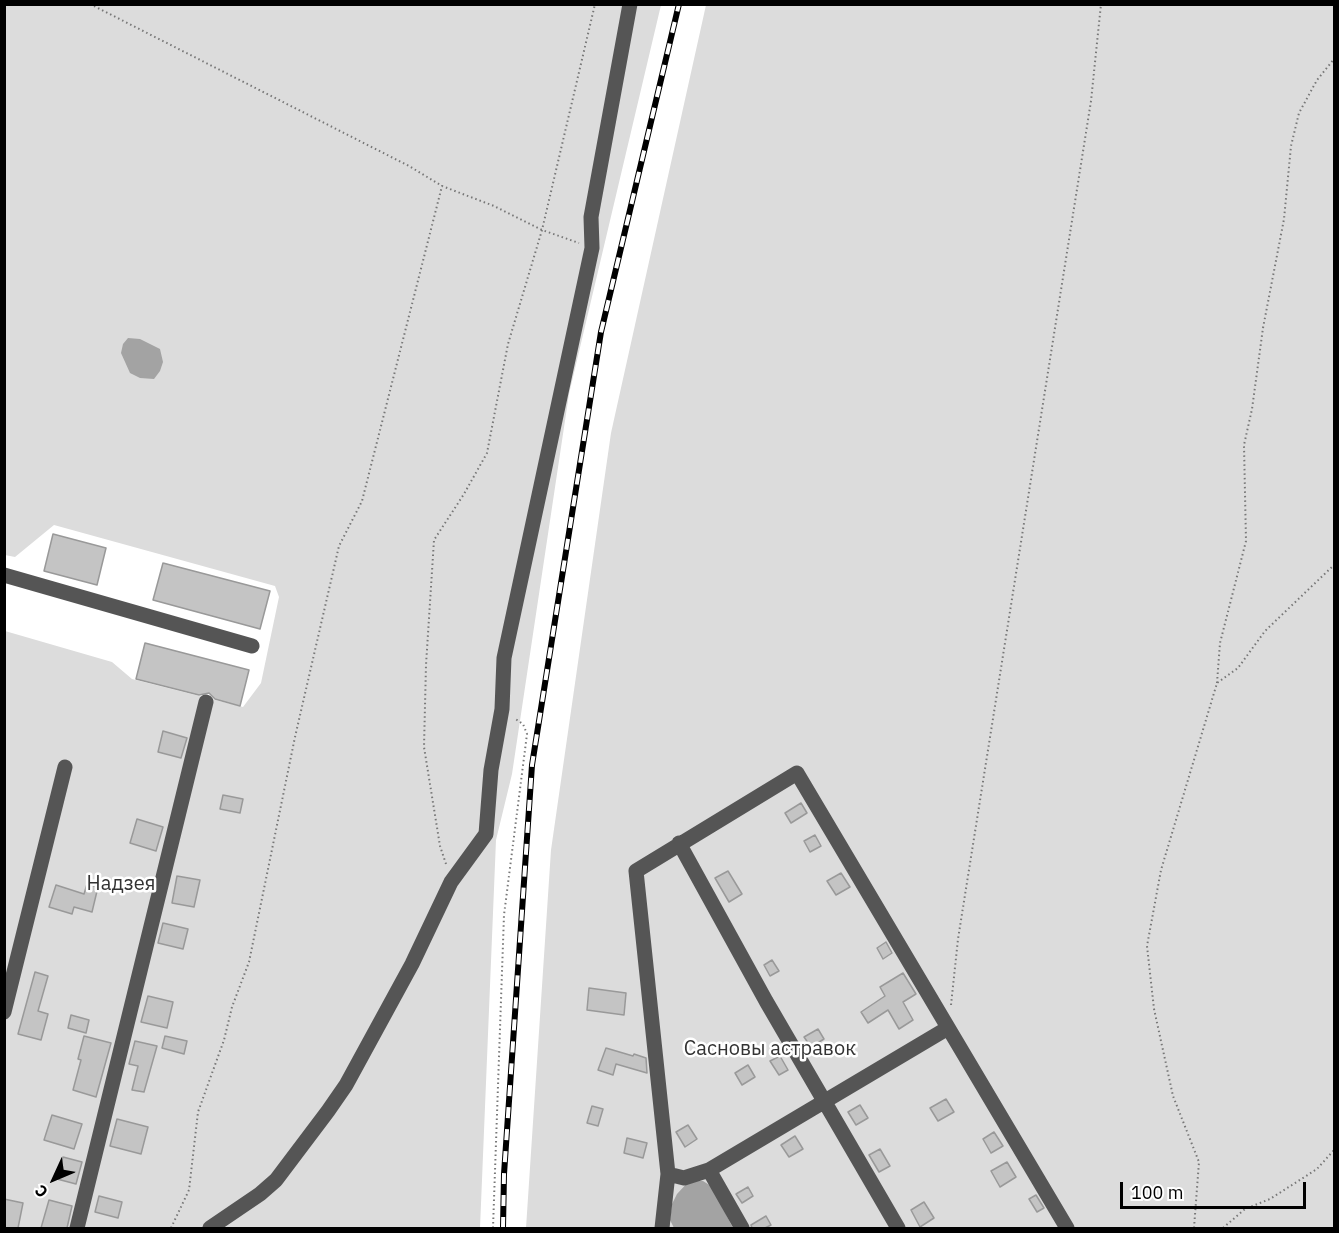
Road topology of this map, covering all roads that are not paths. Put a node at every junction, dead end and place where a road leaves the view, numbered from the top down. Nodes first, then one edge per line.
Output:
1 (630, 4) edge
2 (4, 574) edge
3 (252, 646) dead end
4 (206, 702) dead end
5 (65, 767) dead end
6 (679, 843) junction
7 (4, 1012) edge
8 (948, 1028) junction
9 (825, 1102) junction
10 (709, 1170) junction
11 (668, 1174) junction
12 (77, 1228) edge
13 (210, 1228) edge
14 (662, 1228) edge
15 (742, 1228) edge
16 (898, 1228) edge
17 (1067, 1228) edge

1 - 13 street
2 - 3 street
4 - 12 street
5 - 7 street
6 - 8 street
6 - 9 street
6 - 11 street
8 - 9 street
8 - 17 street
9 - 10 street
9 - 16 street
10 - 11 street
10 - 15 street
11 - 14 street

